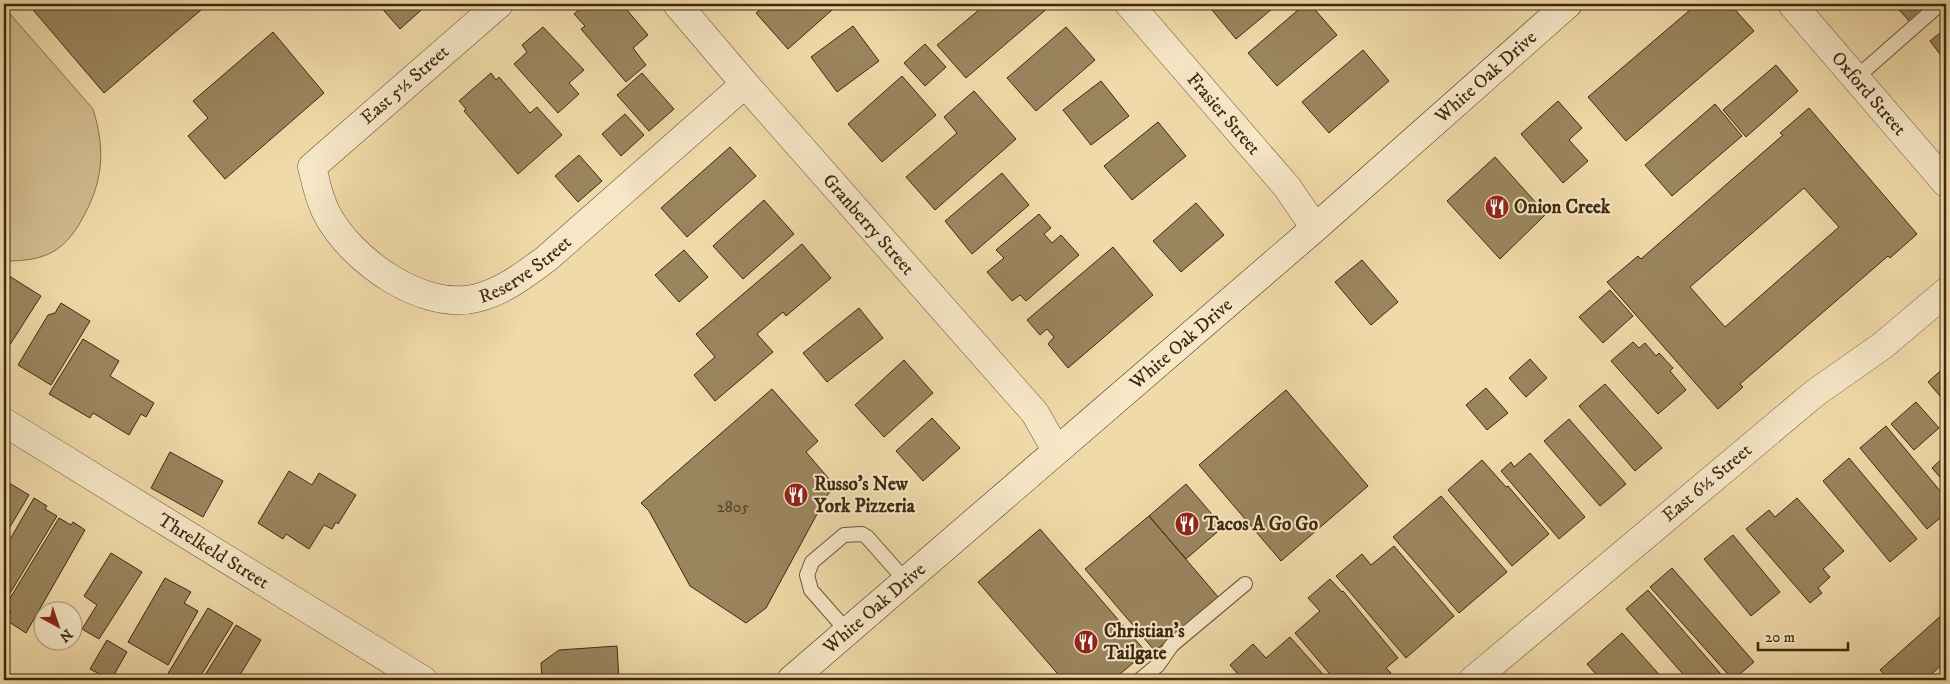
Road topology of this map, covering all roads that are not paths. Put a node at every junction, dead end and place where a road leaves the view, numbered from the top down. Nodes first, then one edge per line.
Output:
1 (499, 4) edge
2 (677, 4) edge
3 (1129, 4) edge
4 (1568, 4) edge
5 (1792, 4) edge
6 (1940, 4) edge
7 (1857, 76) junction
8 (745, 84) junction
9 (312, 167) joint
10 (1946, 183) edge
11 (1315, 228) junction
12 (1946, 292) edge
13 (4, 422) edge
14 (1056, 450) junction
15 (905, 580) junction
16 (1245, 584) dead end
17 (847, 631) junction
18 (423, 680) edge
19 (791, 680) edge
20 (1140, 680) edge
21 (1473, 680) edge

1 - 9 street, East 5½ Street
2 - 8 street, Granberry Street
3 - 11 street, Frasier Street
4 - 11 street, White Oak Drive
5 - 7 street, Oxford Street
6 - 7 lane
7 - 10 street, Oxford Street
8 - 9 street, Reserve Street
8 - 14 street, Granberry Street
11 - 14 street, White Oak Drive
12 - 21 street, East 6½ Street
13 - 18 street, Threlkeld Street
14 - 15 street, White Oak Drive
15 - 17 street, White Oak Drive
15 - 17 lane
16 - 20 lane
17 - 19 street, White Oak Drive

